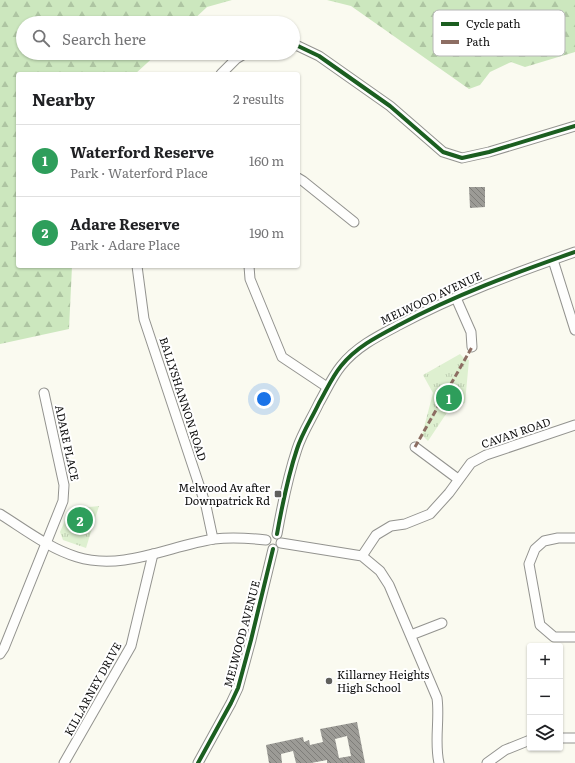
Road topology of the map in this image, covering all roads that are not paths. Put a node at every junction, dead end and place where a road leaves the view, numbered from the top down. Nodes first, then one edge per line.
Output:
1 (300, 47) edge
2 (235, 60) edge
3 (223, 72) edge
4 (575, 126) edge
5 (300, 179) edge
6 (354, 222) dead end
7 (575, 252) edge
8 (553, 260) junction
9 (137, 268) edge
10 (249, 268) edge
11 (456, 298) junction
12 (575, 330) edge
13 (472, 347) dead end
14 (328, 387) junction
15 (44, 393) dead end
16 (575, 426) edge
17 (415, 448) dead end
18 (458, 479) junction
19 (0, 514) edge
20 (276, 534) junction
21 (575, 538) edge
22 (214, 539) junction
23 (266, 540) junction
24 (47, 543) junction
25 (281, 543) junction
26 (273, 549) junction
27 (153, 554) junction
28 (362, 556) junction
29 (442, 623) dead end
30 (410, 635) junction
31 (575, 637) edge
32 (0, 654) edge
33 (563, 738) edge
34 (575, 738) edge
35 (527, 741) edge
36 (64, 763) edge
37 (198, 763) edge
38 (439, 763) edge
39 (486, 763) edge

1 - 4 street
2 - 3 street
5 - 6 street
7 - 8 street, MELWOOD AVENUE
8 - 11 street, MELWOOD AVENUE
8 - 12 street
9 - 22 street, BALLYSHANNON ROAD
10 - 14 street
11 - 13 street
11 - 14 street, MELWOOD AVENUE
14 - 20 street, MELWOOD AVENUE
15 - 24 street, ADARE PLACE
16 - 18 street, CAVAN ROAD
17 - 18 street
18 - 28 street, CAVAN ROAD
19 - 24 street
20 - 23 street
20 - 25 street
21 - 31 street
22 - 23 street
22 - 27 street
23 - 26 street
24 - 27 street
24 - 32 street, ADARE PLACE
25 - 26 street
25 - 28 street
26 - 37 street, MELWOOD AVENUE
27 - 36 street, KILLARNEY DRIVE
28 - 30 street
29 - 30 street
30 - 38 street
33 - 34 street
35 - 39 street

